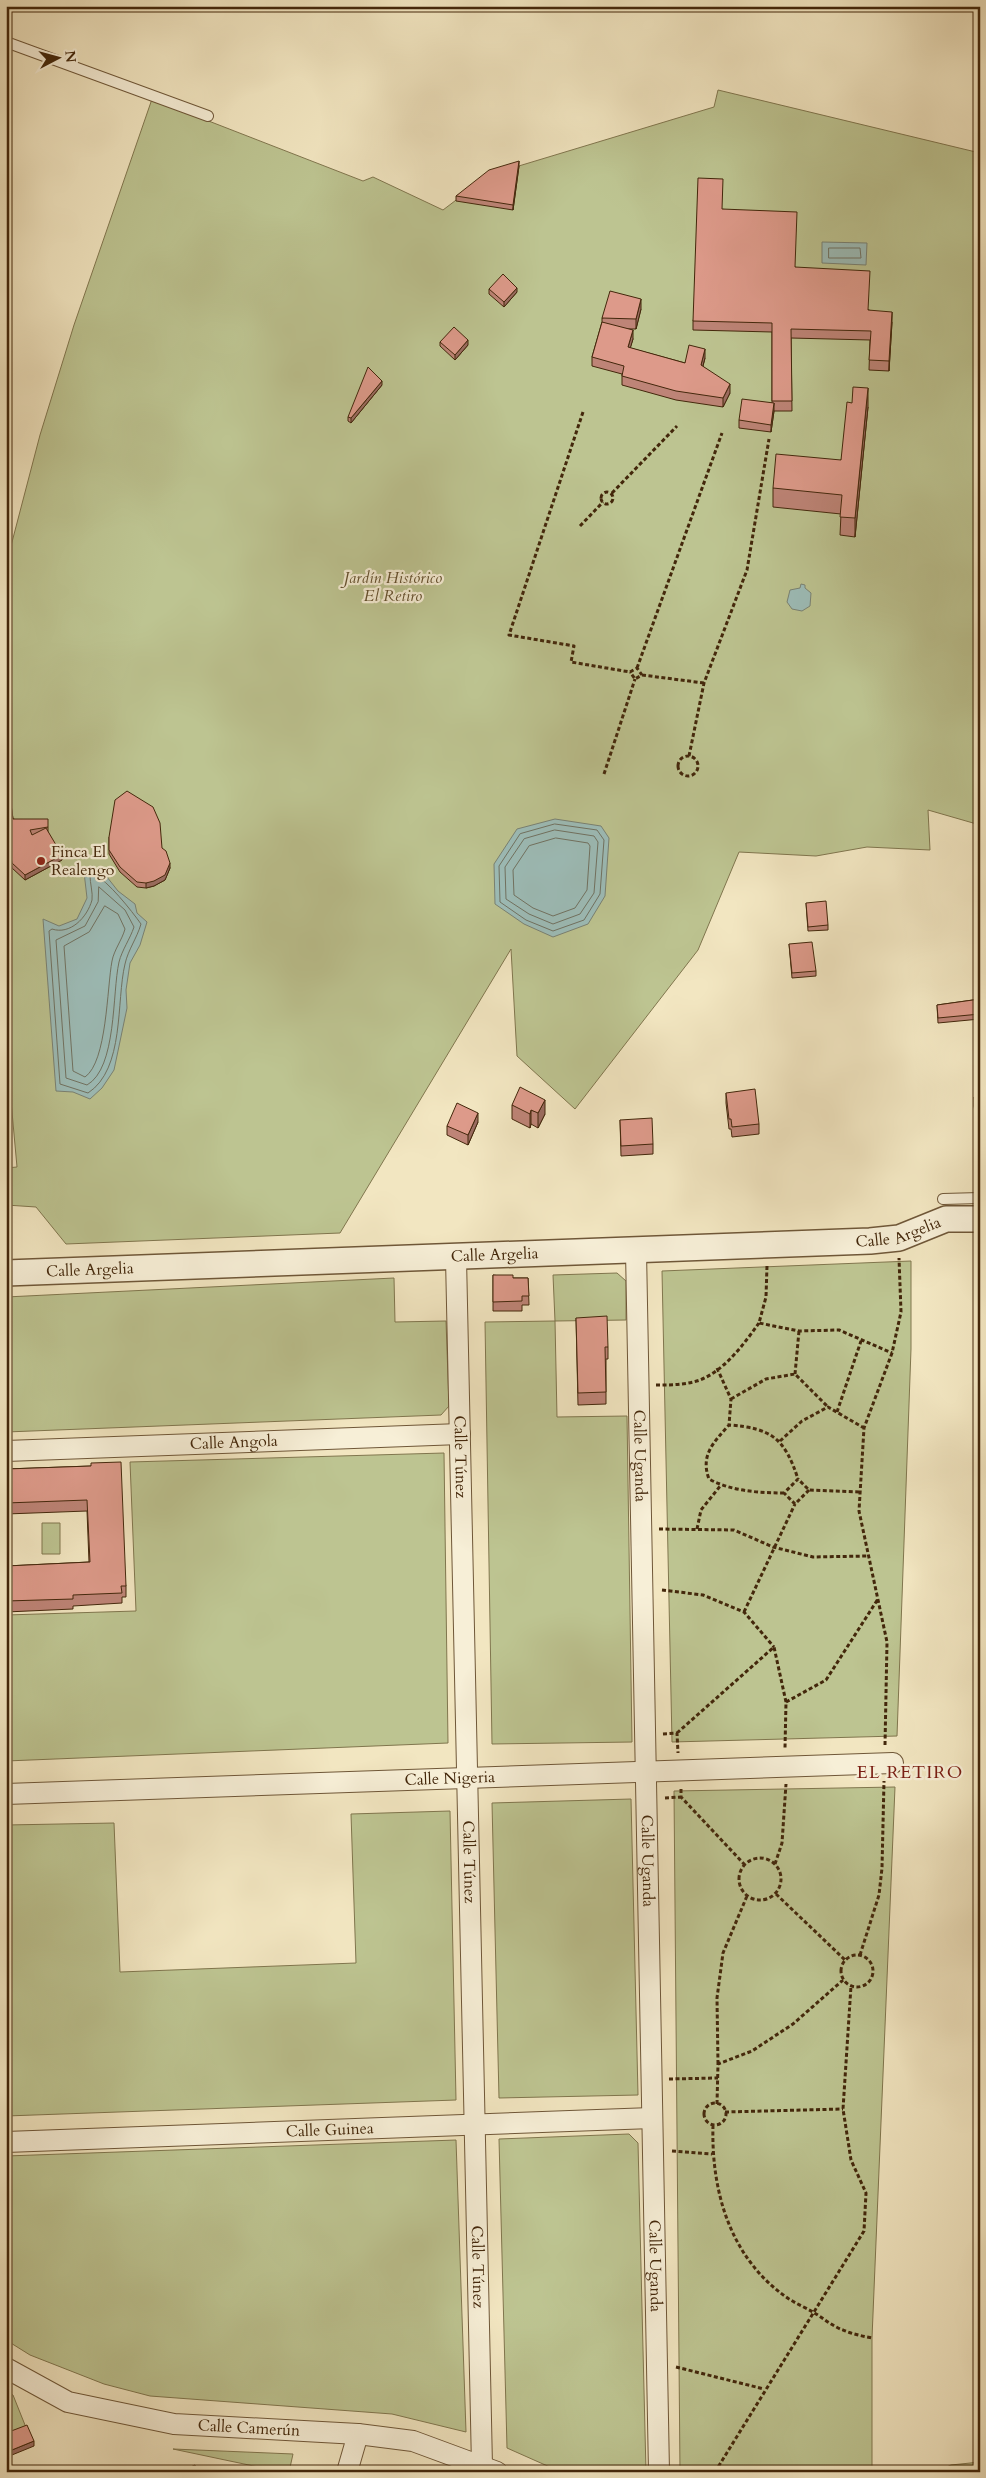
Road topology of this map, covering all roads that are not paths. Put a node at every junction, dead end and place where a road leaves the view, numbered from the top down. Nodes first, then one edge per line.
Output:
1 (6, 42) edge
2 (208, 116) dead end
3 (980, 1198) edge
4 (943, 1199) dead end
5 (980, 1219) edge
6 (636, 1251) junction
7 (456, 1258) junction
8 (6, 1273) edge
9 (460, 1434) junction
10 (6, 1451) edge
11 (888, 1763) road end
12 (646, 1772) junction
13 (467, 1778) junction
14 (6, 1794) edge
15 (652, 2118) junction
16 (474, 2124) junction
17 (6, 2142) edge
18 (6, 2368) edge
19 (358, 2434) junction
20 (489, 2469) edge
21 (347, 2472) edge
22 (659, 2472) edge

1 - 2 lane
3 - 4 lane
5 - 6 street, Calle Argelia
6 - 7 street, Calle Argelia
6 - 12 street, Calle Uganda
7 - 8 street, Calle Argelia
7 - 9 street, Calle Túnez
9 - 10 street, Calle Angola
9 - 13 street, Calle Túnez
11 - 12 street, Calle Nigeria
12 - 13 street, Calle Nigeria
12 - 15 street, Calle Uganda
13 - 14 street, Calle Nigeria
13 - 16 street, Calle Túnez
15 - 16 street, Calle Guinea
15 - 22 street, Calle Uganda
16 - 17 street, Calle Guinea
16 - 20 street, Calle Túnez
18 - 19 street, Calle Camerún
19 - 20 street, Calle Camerún
19 - 21 street

